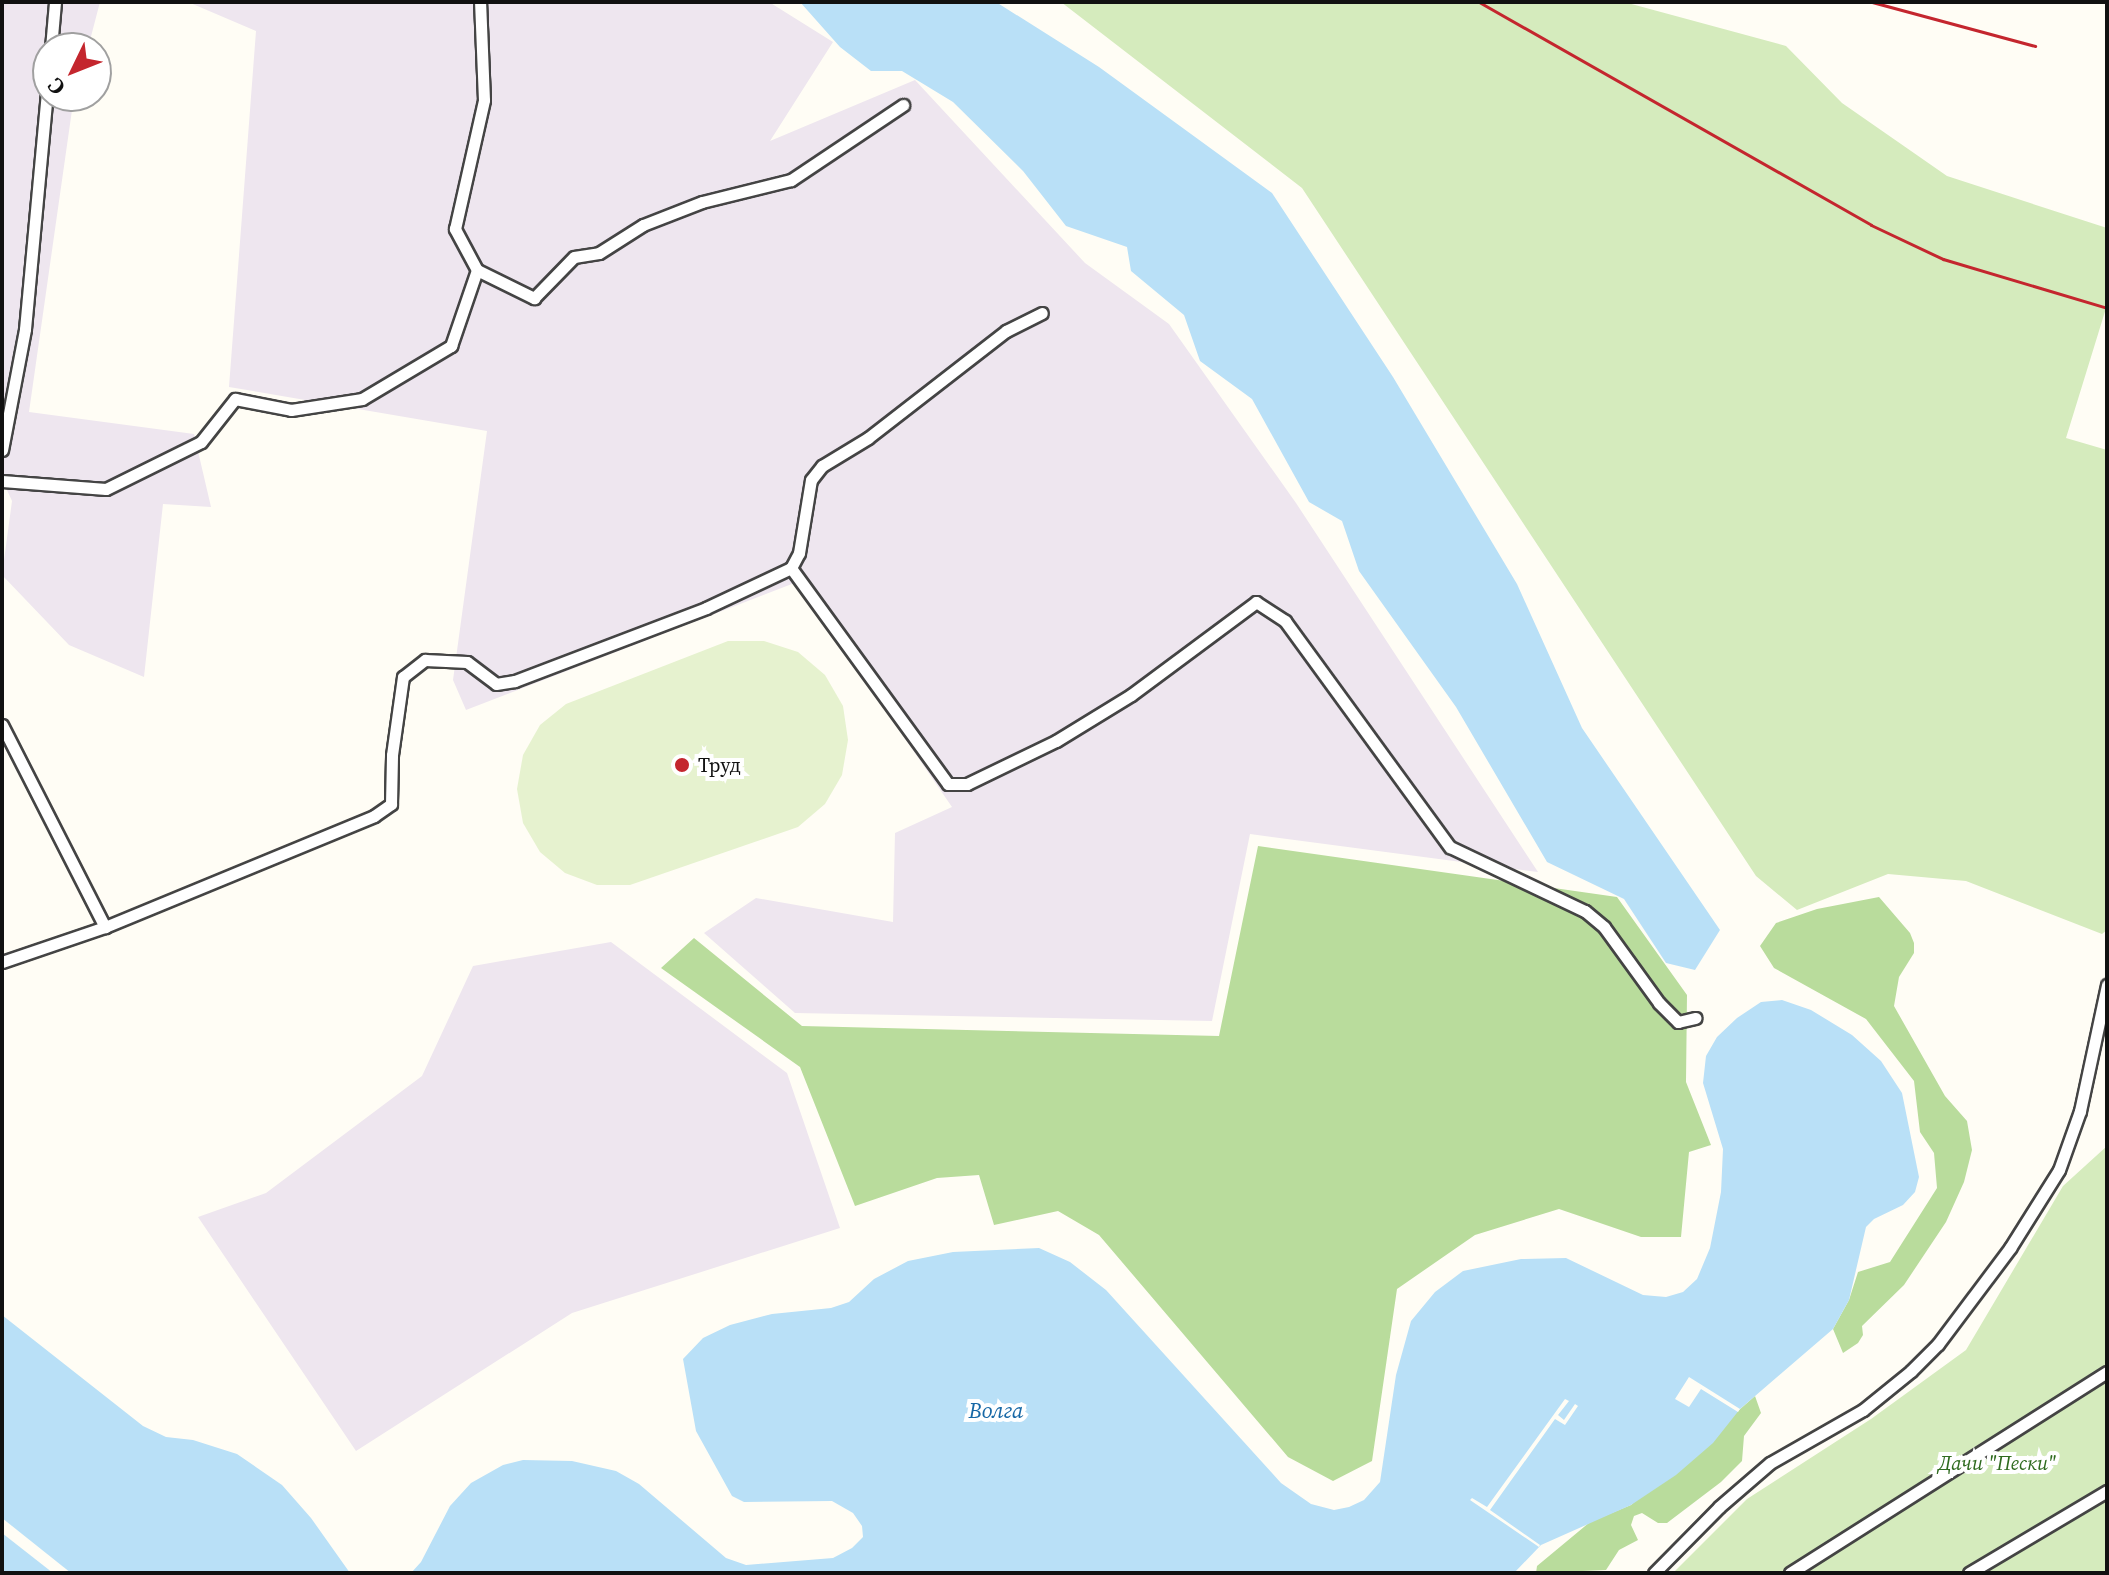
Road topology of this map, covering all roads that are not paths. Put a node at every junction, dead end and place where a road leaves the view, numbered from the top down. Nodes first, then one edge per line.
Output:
1 (55, 2) edge
2 (480, 2) edge
3 (52, 32) edge
4 (903, 105) dead end
5 (45, 112) edge
6 (477, 270) junction
7 (1042, 313) dead end
8 (2, 450) edge
9 (2, 481) edge
10 (791, 568) junction
11 (2, 725) edge
12 (105, 927) junction
13 (2, 962) edge
14 (2107, 985) edge
15 (1696, 1018) dead end
16 (2107, 1372) edge
17 (2107, 1491) edge
18 (1654, 1573) edge
19 (1790, 1573) edge
20 (1969, 1573) edge

1 - 3 street
2 - 6 street
4 - 6 street
5 - 8 street
6 - 9 street
7 - 10 street
10 - 12 street
10 - 15 street
11 - 12 street
12 - 13 street
14 - 18 street
16 - 19 street
17 - 20 street

